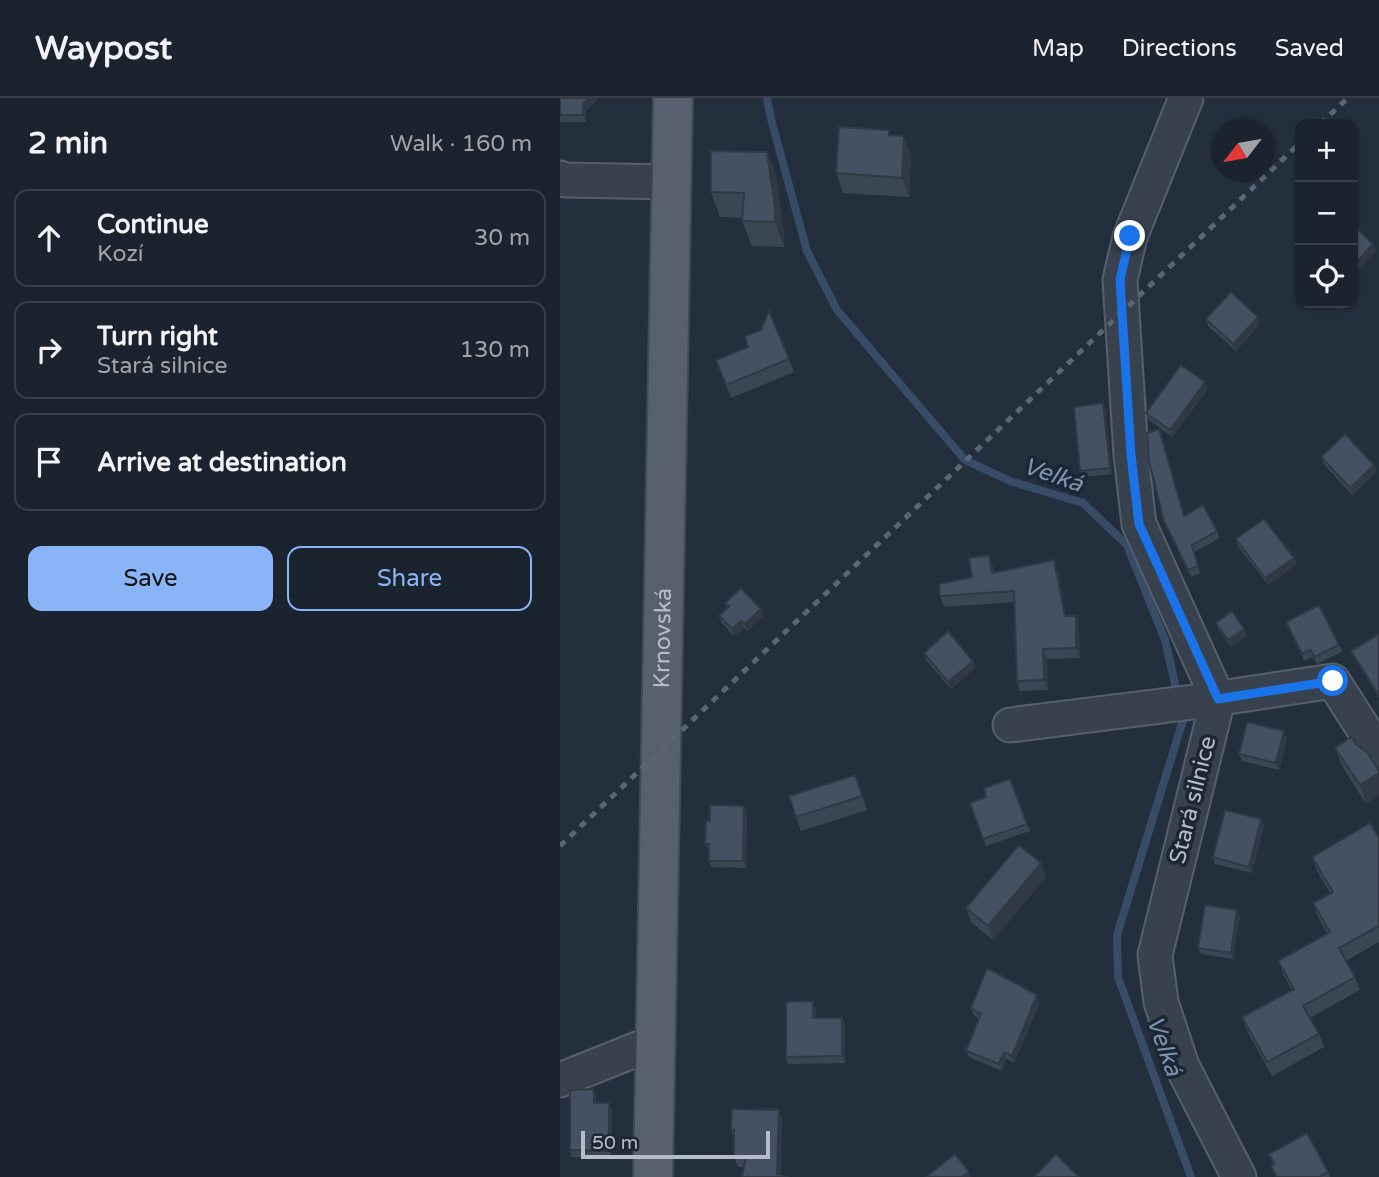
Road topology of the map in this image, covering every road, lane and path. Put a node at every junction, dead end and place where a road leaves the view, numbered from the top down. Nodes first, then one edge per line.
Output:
1 (673, 98) edge
2 (1186, 98) edge
3 (560, 178) edge
4 (672, 182) junction
5 (1198, 702) junction
6 (1010, 724) dead end
7 (1379, 753) edge
8 (655, 1042) junction
9 (560, 1080) edge
10 (653, 1177) edge
11 (1239, 1177) edge

1 - 4 main road, Krnovská
2 - 5 street
3 - 4 street
4 - 8 main road, Krnovská
5 - 6 street
5 - 7 street
5 - 11 street, Stará silnice
8 - 9 street
8 - 10 main road, Krnovská

